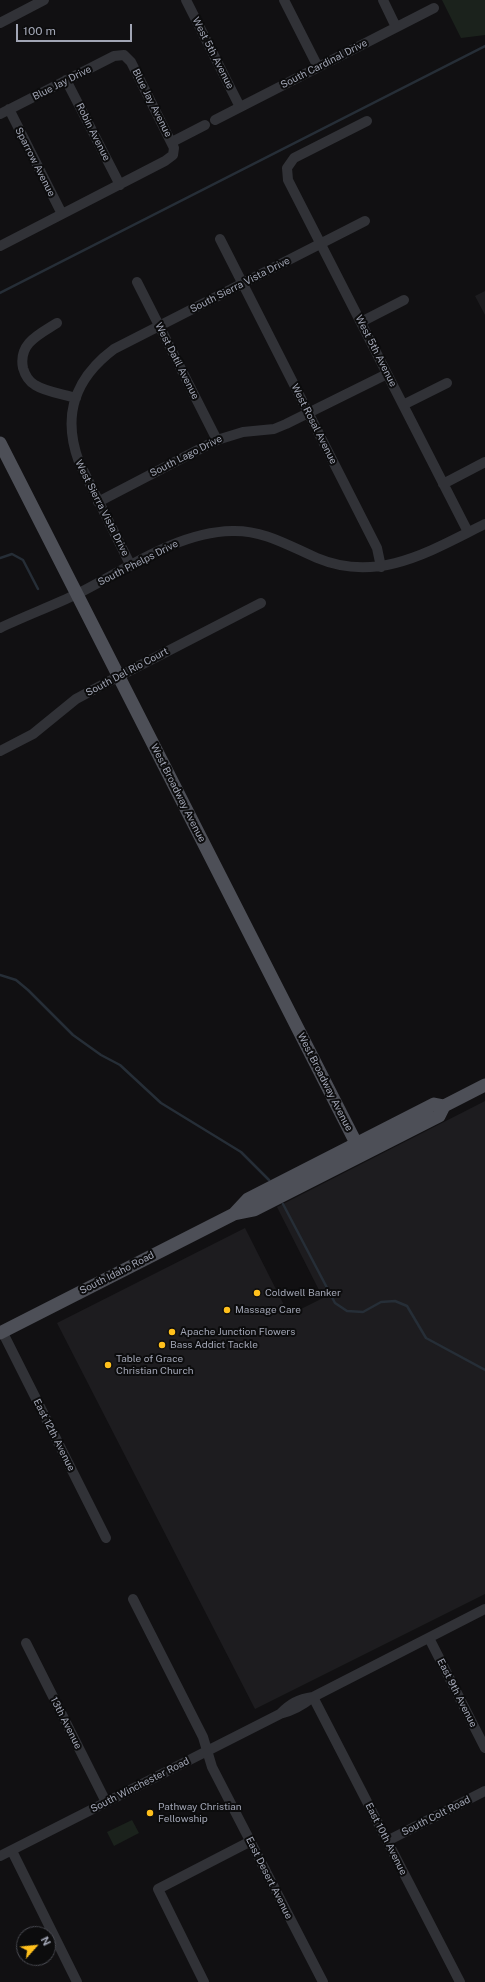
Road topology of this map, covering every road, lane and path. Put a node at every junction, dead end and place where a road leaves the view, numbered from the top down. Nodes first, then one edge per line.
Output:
1 (44, 0) edge
2 (186, 0) edge
3 (284, 0) edge
4 (383, 0) edge
5 (434, 8) dead end
6 (0, 23) edge
7 (396, 27) junction
8 (124, 55) joint
9 (318, 67) junction
10 (66, 80) junction
11 (240, 107) junction
12 (4, 112) edge
13 (215, 120) dead end
14 (367, 121) dead end
15 (205, 125) dead end
16 (172, 142) junction
17 (120, 184) junction
18 (62, 214) junction
19 (364, 221) dead end
20 (220, 239) dead end
21 (321, 243) junction
22 (0, 246) edge
23 (137, 282) dead end
24 (242, 283) junction
25 (404, 300) dead end
26 (361, 322) junction
27 (57, 323) dead end
28 (159, 326) junction
29 (387, 374) junction
30 (447, 383) dead end
31 (76, 398) junction
32 (403, 405) junction
33 (309, 414) junction
34 (217, 440) junction
35 (0, 443) edge
36 (485, 462) edge
37 (443, 484) junction
38 (98, 502) junction
39 (485, 524) edge
40 (468, 532) junction
41 (131, 566) junction
42 (380, 566) junction
43 (76, 594) junction
44 (261, 603) dead end
45 (0, 628) edge
46 (118, 676) junction
47 (0, 751) edge
48 (485, 1085) edge
49 (444, 1106) junction
50 (356, 1143) junction
51 (278, 1191) junction
52 (1, 1332) edge
53 (106, 1538) dead end
54 (133, 1599) dead end
55 (485, 1609) edge
56 (429, 1638) junction
57 (26, 1643) dead end
58 (313, 1697) junction
59 (485, 1748) edge
60 (207, 1751) junction
61 (485, 1791) edge
62 (106, 1802) junction
63 (251, 1841) junction
64 (387, 1841) junction
65 (12, 1850) junction
66 (0, 1856) edge
67 (77, 1982) edge
68 (204, 1982) edge
69 (323, 1982) edge
70 (460, 1982) edge

1 - 6 street
2 - 11 street, West 5th Avenue
3 - 9 street
4 - 7 street
5 - 7 street, South Cardinal Drive
7 - 9 street, South Cardinal Drive
8 - 10 street, Blue Jay Drive
8 - 16 street, Blue Jay Avenue
9 - 11 street, South Cardinal Drive
10 - 12 street, Blue Jay Drive
10 - 17 street, Robin Avenue
11 - 13 street, South Cardinal Drive
12 - 18 street, Sparrow Avenue
14 - 21 street, West 5th Avenue
15 - 16 street
16 - 17 street, Blue Jay Avenue
17 - 18 street
18 - 22 street
19 - 21 street, South Sierra Vista Drive
20 - 24 street, West Rosal Avenue
21 - 24 street, South Sierra Vista Drive
21 - 26 street, West 5th Avenue
23 - 28 street, West Datil Avenue
24 - 28 street, South Sierra Vista Drive
24 - 33 street, West Rosal Avenue
25 - 26 street
26 - 29 street, West 5th Avenue
27 - 31 street
28 - 31 street, West Sierra Vista Drive
28 - 34 street, West Datil Avenue
29 - 32 street, West 5th Avenue
29 - 33 street, South Lago Drive
30 - 32 street
31 - 38 street, West Sierra Vista Drive
32 - 37 street, West 5th Avenue
33 - 34 street, South Lago Drive
33 - 42 street, West Rosal Avenue
34 - 38 street, South Lago Drive
35 - 43 main road, West Broadway Avenue
36 - 37 street
37 - 40 street, West 5th Avenue
38 - 41 street, West Sierra Vista Drive
39 - 40 street, South Phelps Drive
40 - 42 street, South Phelps Drive
41 - 42 street, South Phelps Drive
41 - 43 street, South Phelps Drive
43 - 45 street, South Phelps Drive
43 - 46 main road, West Broadway Avenue
44 - 46 street, South Del Rio Court
46 - 47 street, South Del Rio Court
46 - 50 main road, West Broadway Avenue
48 - 49 main road, South Idaho Road
49 - 50 main road, South Idaho Road
49 - 51 main road, South Idaho Road
50 - 51 main road, South Idaho Road
51 - 52 main road, South Idaho Road
52 - 53 street, East 12th Avenue
54 - 60 street
55 - 56 street, South Winchester Road
56 - 58 street, South Winchester Road
56 - 59 street, East 9th Avenue
57 - 62 street, 13th Avenue
58 - 60 street, South Winchester Road
58 - 64 street, East 10th Avenue
60 - 62 street, South Winchester Road
60 - 63 street, East Desert Avenue
61 - 64 street, South Colt Road
62 - 65 street, South Winchester Road
63 - 68 street
63 - 69 street, East Desert Avenue
64 - 70 street, East 10th Avenue
65 - 66 street, South Winchester Road
65 - 67 street

